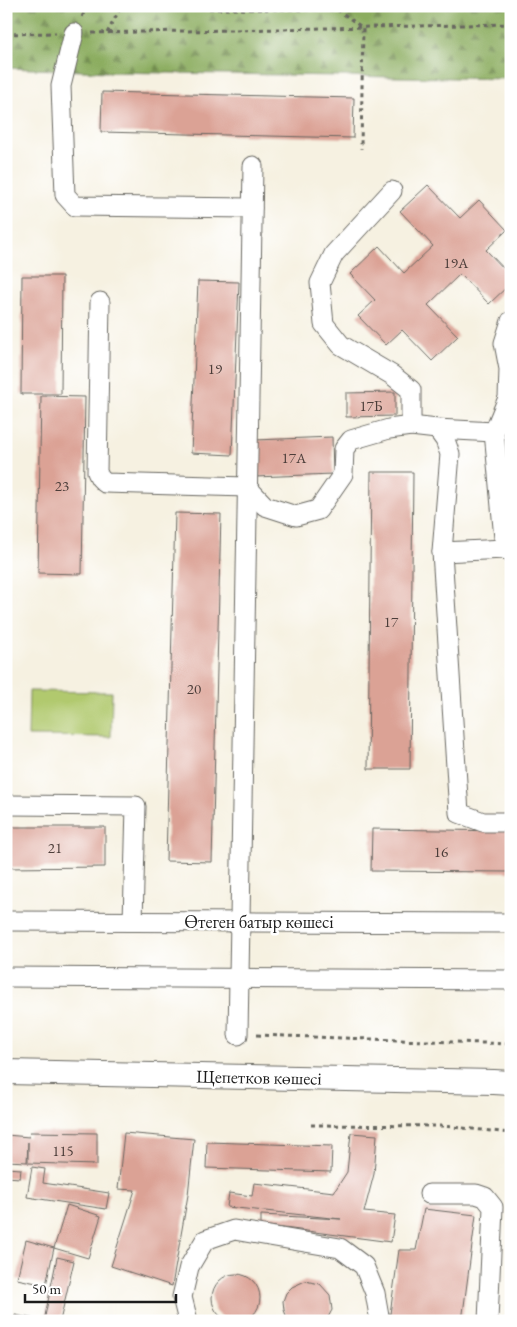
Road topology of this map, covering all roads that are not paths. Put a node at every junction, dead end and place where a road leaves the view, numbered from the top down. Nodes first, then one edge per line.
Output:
1 (74, 33) dead end
2 (253, 166) dead end
3 (392, 191) dead end
4 (252, 208) junction
5 (100, 302) dead end
6 (511, 321) edge
7 (411, 426) junction
8 (437, 429) junction
9 (494, 432) junction
10 (247, 487) junction
11 (508, 550) edge
12 (442, 552) junction
13 (6, 804) edge
14 (511, 822) edge
15 (6, 921) edge
16 (133, 921) junction
17 (240, 921) junction
18 (511, 923) edge
19 (6, 977) edge
20 (239, 978) junction
21 (511, 980) edge
22 (238, 1035) road end
23 (6, 1072) edge
24 (511, 1083) edge
25 (429, 1194) dead end
26 (188, 1321) edge
27 (380, 1321) edge
28 (488, 1321) edge

1 - 4 street
2 - 4 street
3 - 7 street
4 - 10 street
5 - 10 street
6 - 9 street
7 - 8 street
7 - 10 street
8 - 9 street
8 - 12 street
9 - 11 street
10 - 17 street
11 - 12 street
12 - 14 street
13 - 16 street
15 - 16 street, Өтеген батыр көшесі
16 - 17 street, Өтеген батыр көшесі
17 - 18 street, Өтеген батыр көшесі
17 - 20 street
19 - 20 street
20 - 21 street
20 - 22 street
23 - 24 main road, Щепетков көшесі
25 - 28 street
26 - 27 street

